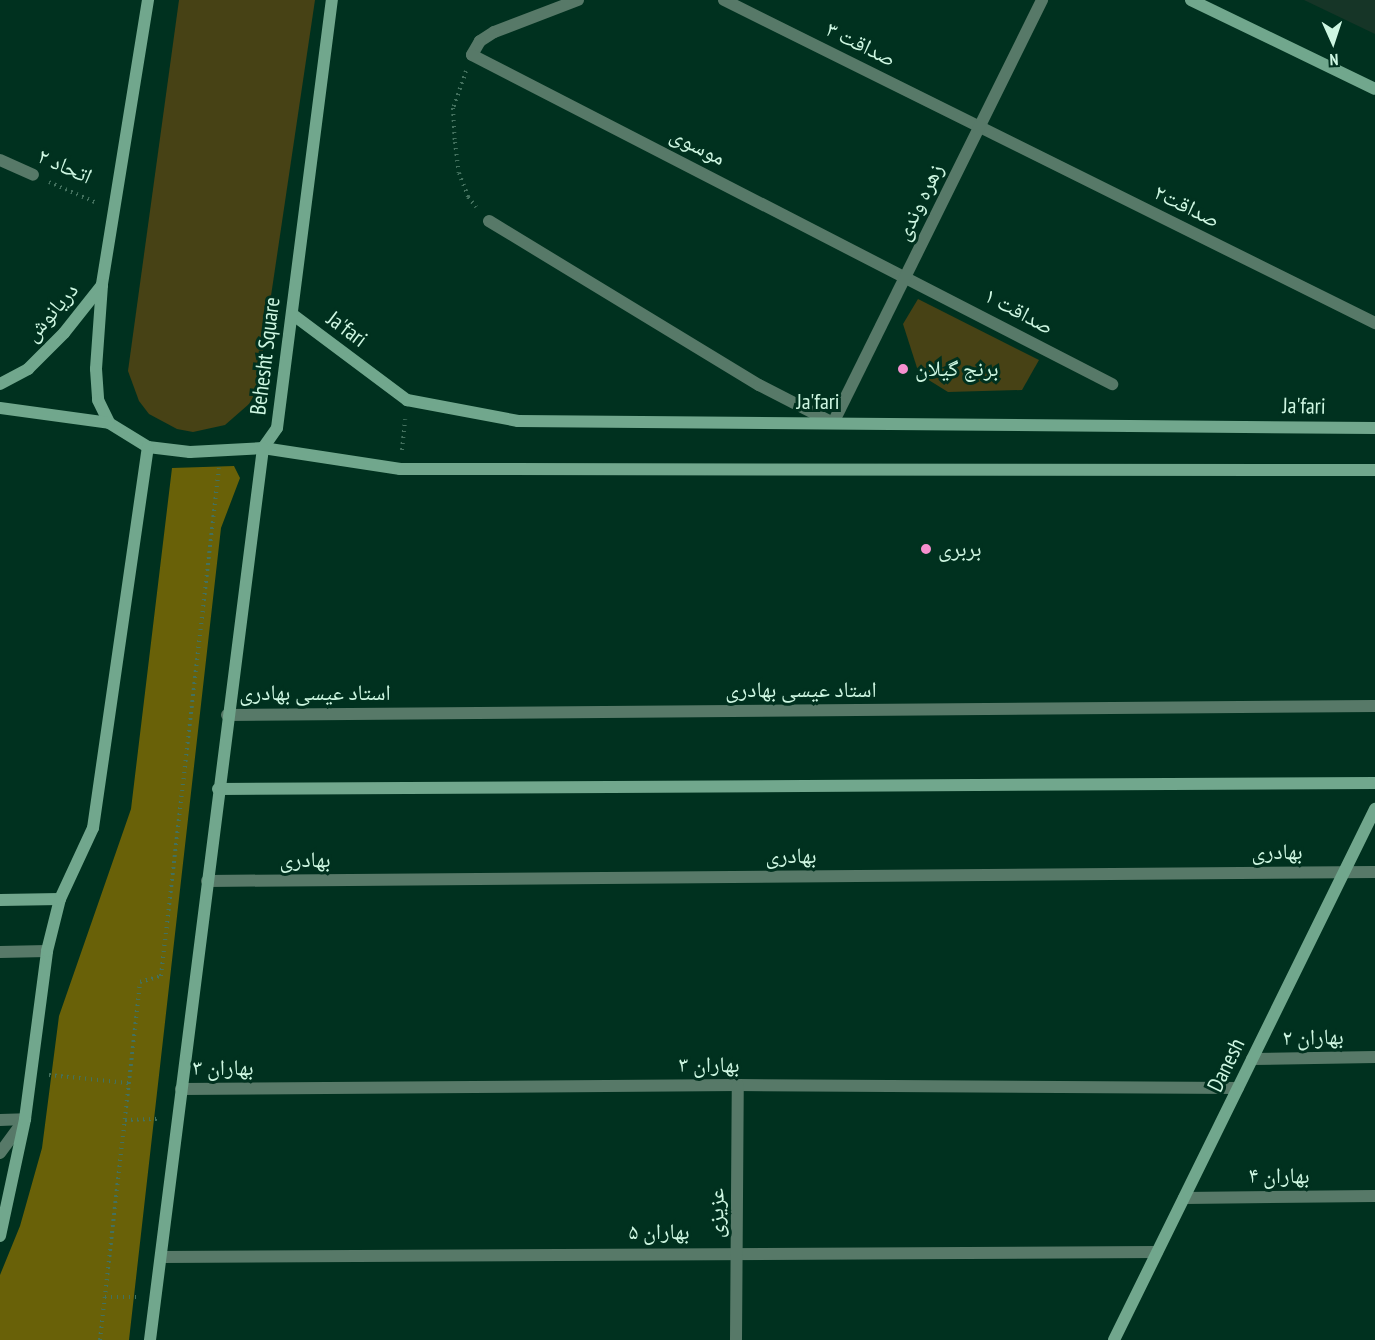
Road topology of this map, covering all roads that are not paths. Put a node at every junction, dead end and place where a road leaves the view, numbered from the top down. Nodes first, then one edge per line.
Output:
1 (332, 0) edge
2 (578, 0) edge
3 (724, 0) edge
4 (1042, 0) edge
5 (1191, 0) edge
6 (144, 3) edge
7 (1375, 89) edge
8 (980, 126) junction
9 (0, 160) edge
10 (33, 175) road end
11 (489, 221) road end
12 (906, 275) junction
13 (102, 285) junction
14 (292, 314) junction
15 (1375, 322) edge
16 (0, 384) edge
17 (1112, 384) dead end
18 (0, 408) edge
19 (109, 423) junction
20 (833, 423) junction
21 (1375, 428) edge
22 (148, 447) junction
23 (263, 448) junction
24 (1375, 470) edge
25 (1375, 706) edge
26 (227, 715) junction
27 (1375, 783) edge
28 (218, 789) junction
29 (1375, 809) edge
30 (1375, 872) edge
31 (1344, 873) junction
32 (207, 881) junction
33 (60, 899) junction
34 (0, 900) edge
35 (47, 951) junction
36 (0, 952) edge
37 (1375, 1057) edge
38 (1252, 1059) junction
39 (738, 1085) junction
40 (1238, 1088) junction
41 (181, 1089) junction
42 (25, 1119) junction
43 (0, 1120) edge
44 (0, 1153) edge
45 (1375, 1196) edge
46 (1184, 1198) junction
47 (0, 1236) edge
48 (1157, 1251) junction
49 (737, 1253) junction
50 (161, 1257) junction
51 (150, 1340) edge
52 (736, 1340) edge
53 (1114, 1340) edge

1 - 14 street, Behesht Square
2 - 12 street, موسوی
3 - 8 street, صداقت ۳
4 - 8 street, زهره وندی
5 - 7 street
6 - 13 street
8 - 12 street, زهره وندی
8 - 15 street, صداقت۲
9 - 10 street, اتحاد ۲
11 - 20 street
12 - 17 street, صداقت ۱
12 - 20 street, زهره وندی
13 - 16 street, دریانوش
13 - 19 street
14 - 20 street, Ja'fari
14 - 23 street, Behesht Square
18 - 19 street
19 - 22 street, Behesht Square
20 - 21 street, Ja'fari
22 - 23 street, Behesht Square
22 - 33 street
23 - 24 street
23 - 26 street
25 - 26 street, استاد عیسی بهادری
26 - 28 street
27 - 28 street
28 - 32 street
29 - 31 street, Danesh
30 - 31 street, بهادری
31 - 32 street, بهادری
31 - 38 street, Danesh
32 - 41 street
33 - 34 street
33 - 35 street
35 - 36 street
35 - 42 street
37 - 38 street, بهاران ۲
38 - 40 street, Danesh
39 - 40 street, بهاران ۳
39 - 41 street, بهاران ۳
39 - 49 street, عزیزی
40 - 46 street, Danesh
41 - 50 street
42 - 43 street
42 - 44 street
42 - 47 street
45 - 46 street, بهاران ۴
46 - 48 street, Danesh
48 - 49 street, بهاران ۵
48 - 53 street, Danesh
49 - 50 street, بهاران ۵
49 - 52 street, عزیزی
50 - 51 street

